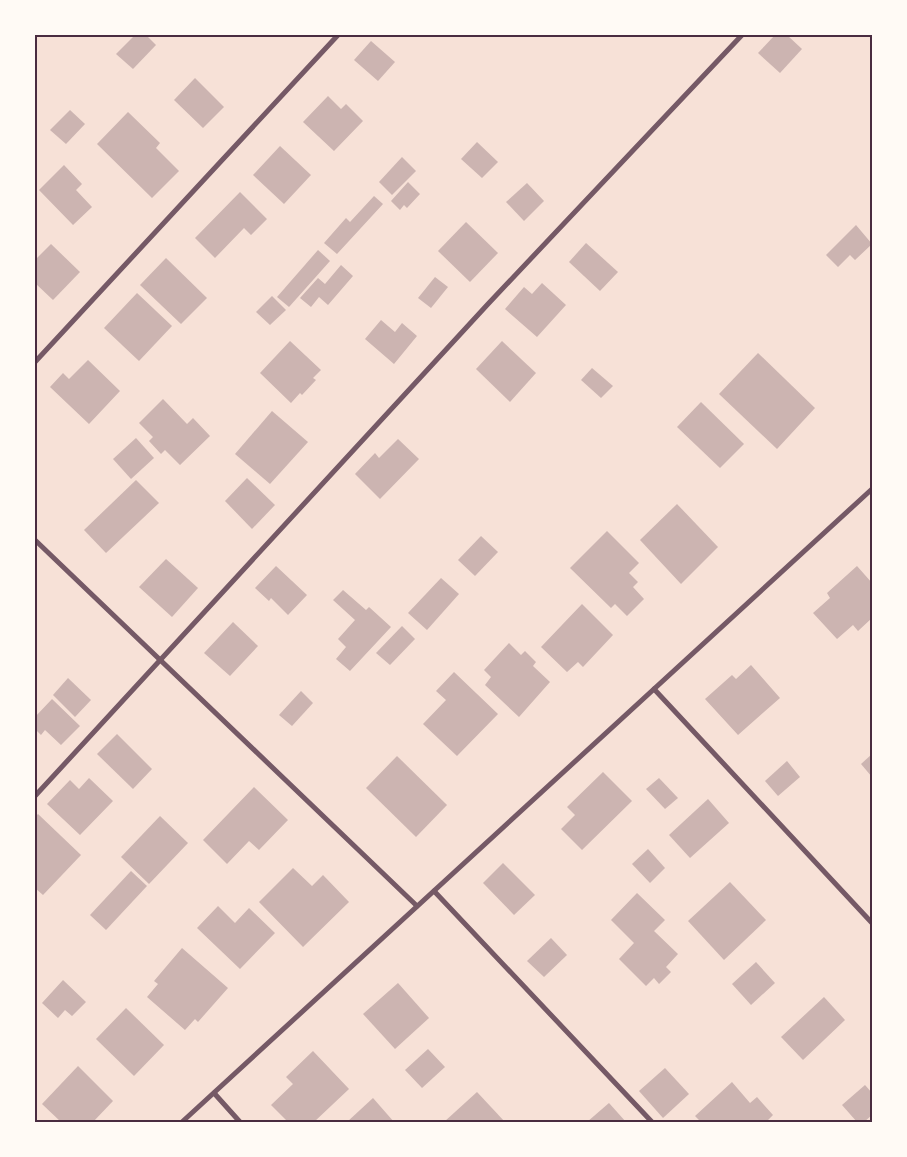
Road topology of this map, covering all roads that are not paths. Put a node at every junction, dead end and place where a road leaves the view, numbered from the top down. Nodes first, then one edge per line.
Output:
1 (338, 35) edge
2 (742, 35) edge
3 (35, 362) edge
4 (872, 490) edge
5 (35, 540) edge
6 (161, 660) junction
7 (654, 690) junction
8 (35, 796) edge
9 (434, 891) junction
10 (417, 906) junction
11 (872, 923) edge
12 (214, 1093) junction
13 (182, 1122) edge
14 (240, 1122) edge
15 (652, 1122) edge

1 - 3 street
2 - 6 street
4 - 7 street
5 - 6 street
6 - 8 street
6 - 10 street
7 - 9 street
7 - 11 street
9 - 10 street
9 - 15 street
10 - 12 street
12 - 13 street
12 - 14 street

